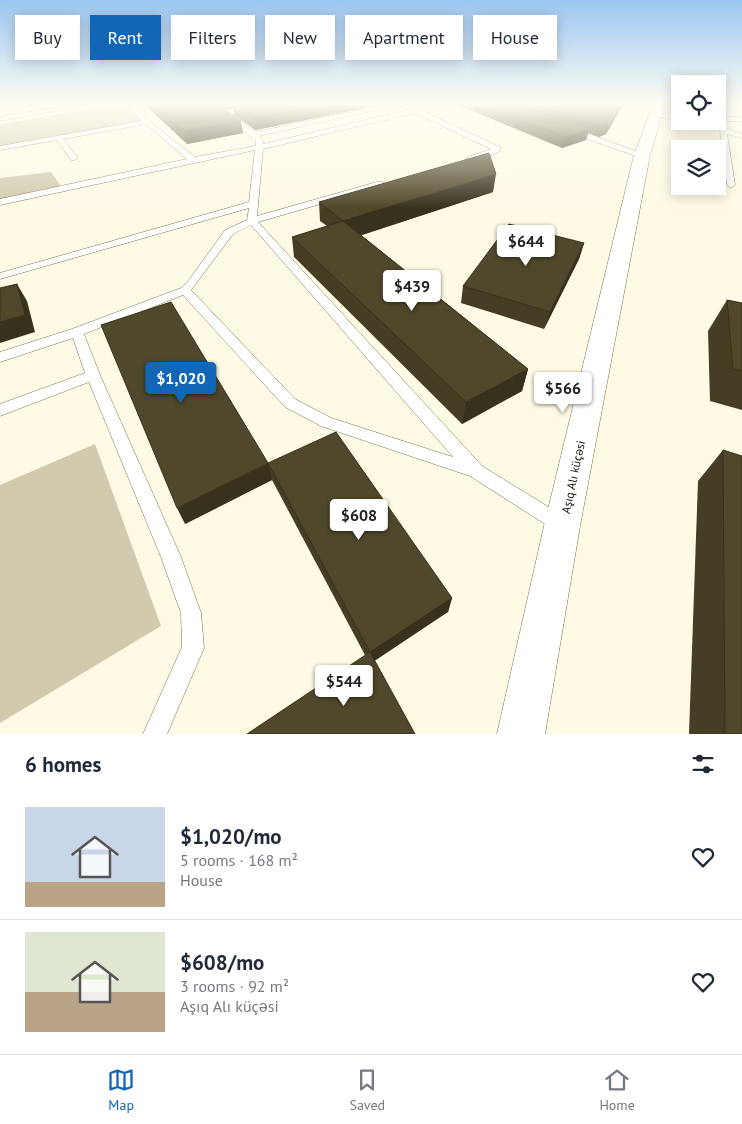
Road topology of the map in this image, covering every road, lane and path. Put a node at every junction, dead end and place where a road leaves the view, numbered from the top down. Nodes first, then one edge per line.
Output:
1 (46, 139) edge
2 (60, 139) edge
3 (168, 139) edge
4 (259, 139) edge
5 (294, 139) edge
6 (479, 139) edge
7 (597, 139) edge
8 (650, 139) edge
9 (724, 139) edge
10 (260, 147) junction
11 (0, 148) edge
12 (642, 155) junction
13 (74, 158) dead end
14 (193, 160) junction
15 (461, 162) edge
16 (385, 183) edge
17 (731, 185) dead end
18 (0, 202) edge
19 (254, 204) junction
20 (252, 221) junction
21 (0, 276) edge
22 (185, 290) junction
23 (77, 332) junction
24 (0, 357) edge
25 (93, 375) junction
26 (0, 410) edge
27 (476, 471) junction
28 (562, 526) junction
29 (156, 734) edge
30 (521, 734) edge

1 - 11 lane
2 - 13 lane
3 - 14 lane
4 - 10 lane
5 - 10 lane
6 - 15 lane
7 - 12 lane
8 - 12 street, Aşıq Alı küçəsi
9 - 17 lane
10 - 14 lane
10 - 19 lane
12 - 28 street, Aşıq Alı küçəsi
14 - 18 lane
16 - 20 lane
19 - 20 lane
19 - 21 lane
20 - 22 lane
20 - 27 lane
22 - 23 lane
22 - 27 lane
23 - 24 lane
23 - 25 lane
25 - 26 lane
25 - 29 lane
27 - 28 lane
28 - 30 street, Aşıq Alı küçəsi

